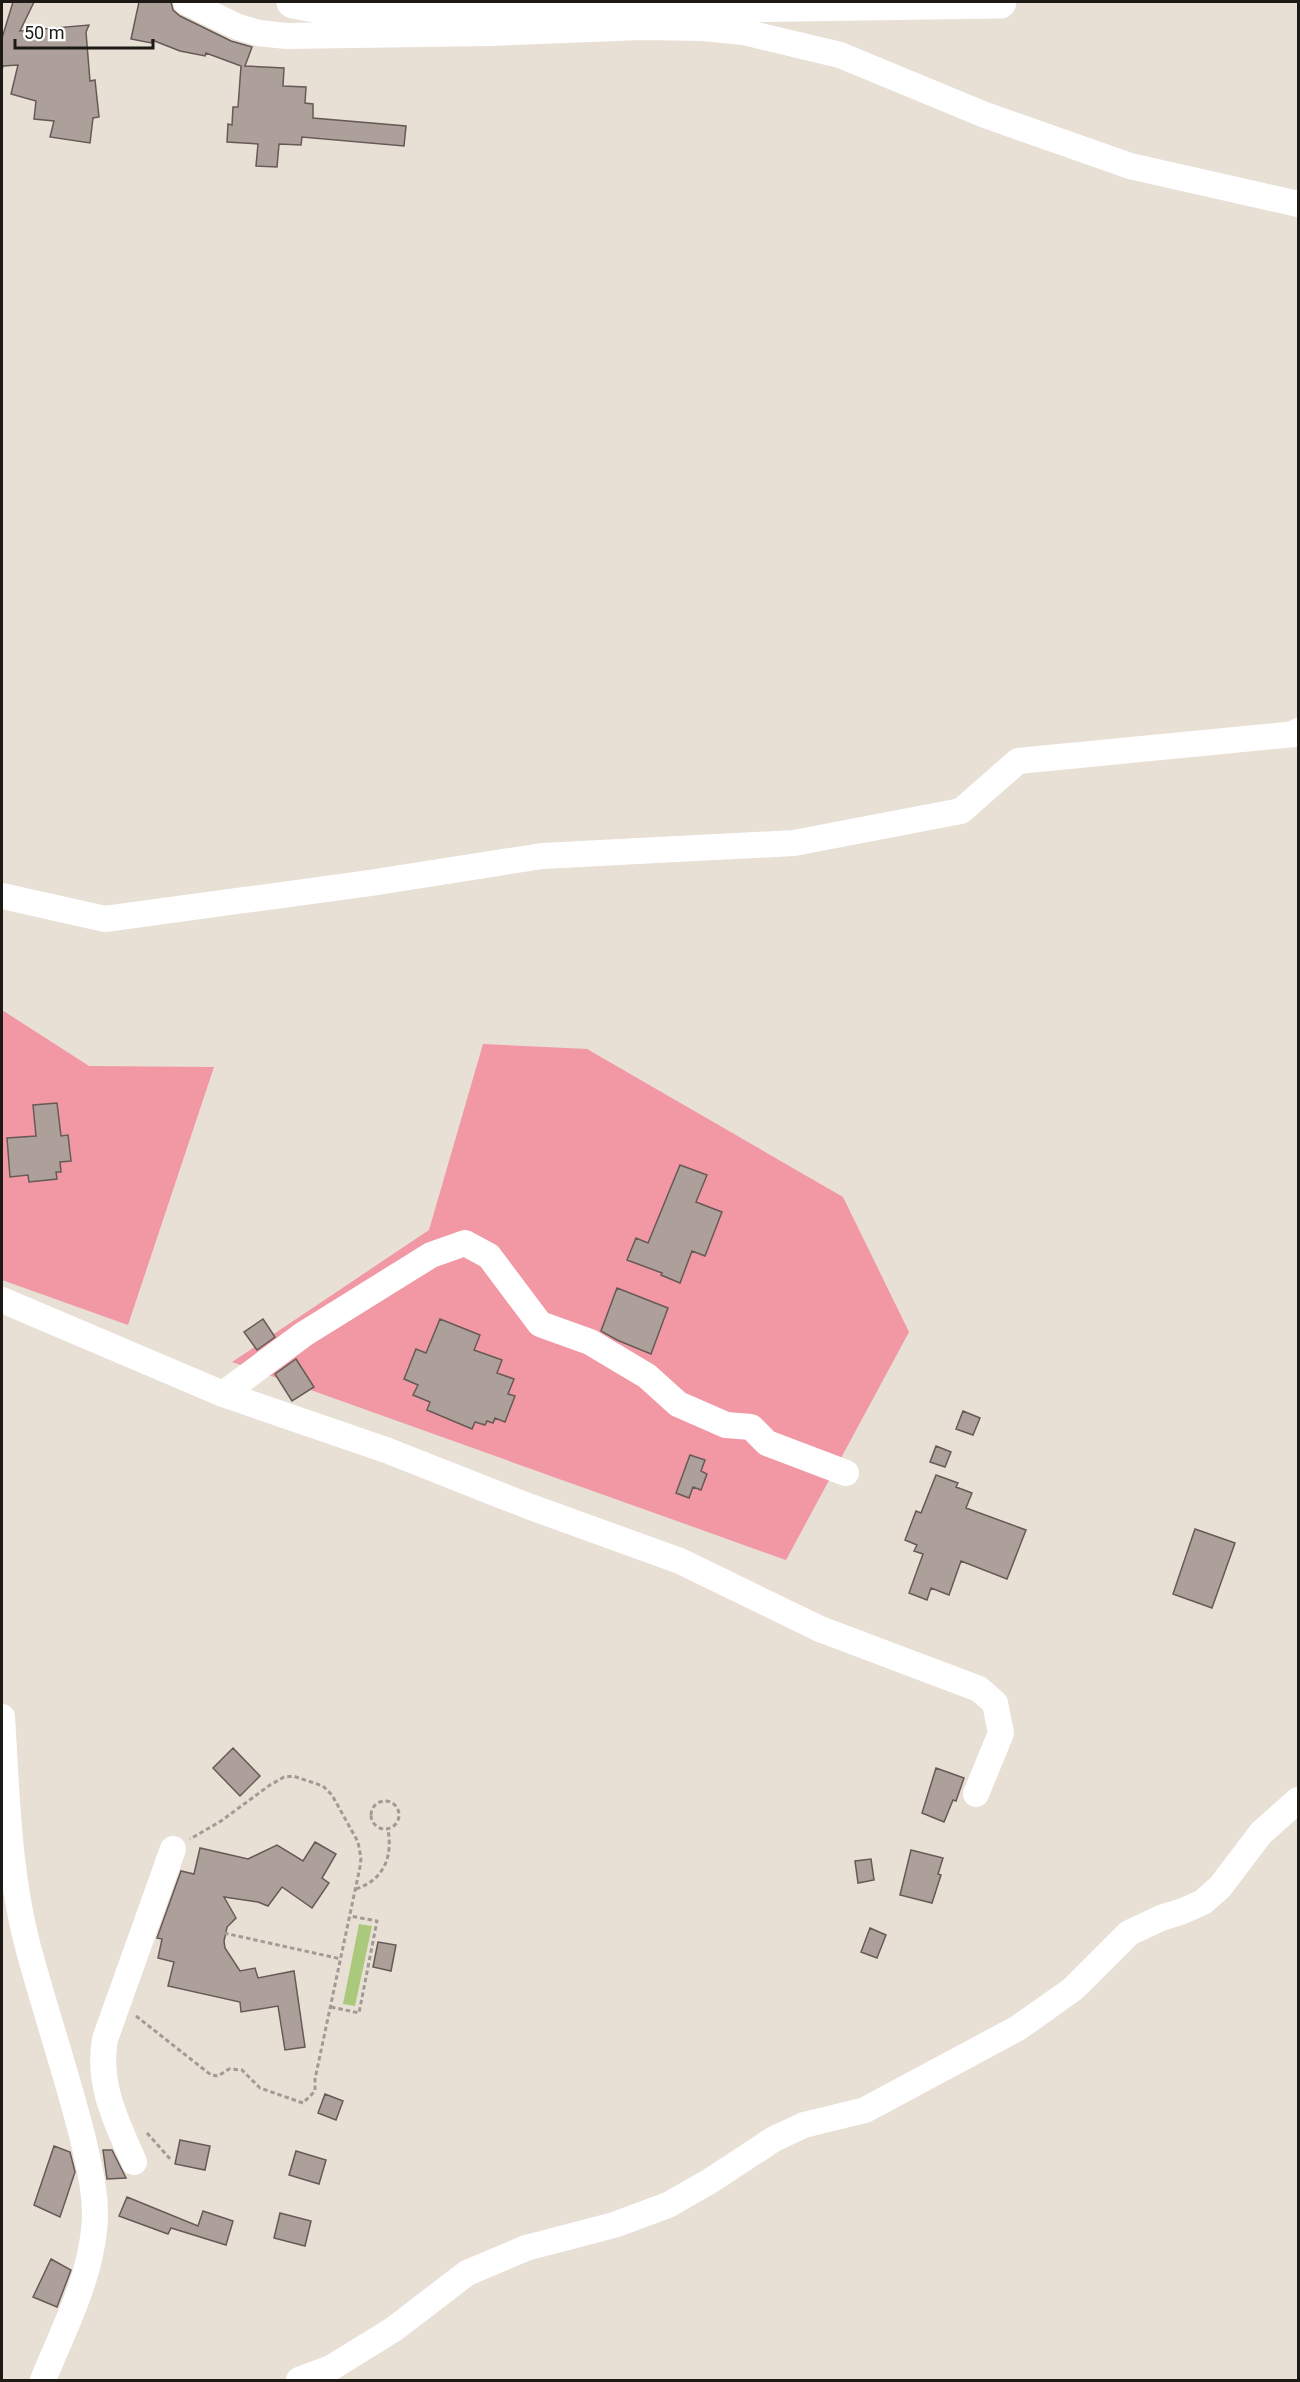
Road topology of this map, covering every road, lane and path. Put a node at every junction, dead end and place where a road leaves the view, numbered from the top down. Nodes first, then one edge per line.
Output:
1 (186, 2) edge
2 (293, 2) edge
3 (1000, 2) edge
4 (1299, 204) edge
5 (1299, 731) edge
6 (2, 896) edge
7 (2, 1300) edge
8 (223, 1394) junction
9 (846, 1473) dead end
10 (2, 1717) edge
11 (976, 1794) dead end
12 (1299, 1800) edge
13 (388, 1830) junction
14 (173, 1849) joint
15 (356, 1889) junction
16 (350, 1916) junction
17 (224, 1934) dead end
18 (341, 1959) junction
19 (331, 2007) junction
20 (132, 2014) dead end
21 (62, 2058) junction
22 (102, 2069) junction
23 (145, 2131) dead end
24 (172, 2161) dead end
25 (134, 2162) dead end
26 (43, 2380) edge
27 (299, 2380) edge

1 - 4 street
2 - 3 highway
5 - 6 street
7 - 8 street
8 - 9 street
8 - 11 street
10 - 21 street
12 - 27 street
13 - 13 path
13 - 15 path
14 - 15 path
14 - 22 street
15 - 16 path
16 - 18 path
16 - 19 path
17 - 18 path
18 - 19 path
19 - 20 path
21 - 22 street
21 - 26 street
22 - 25 street
23 - 24 path

